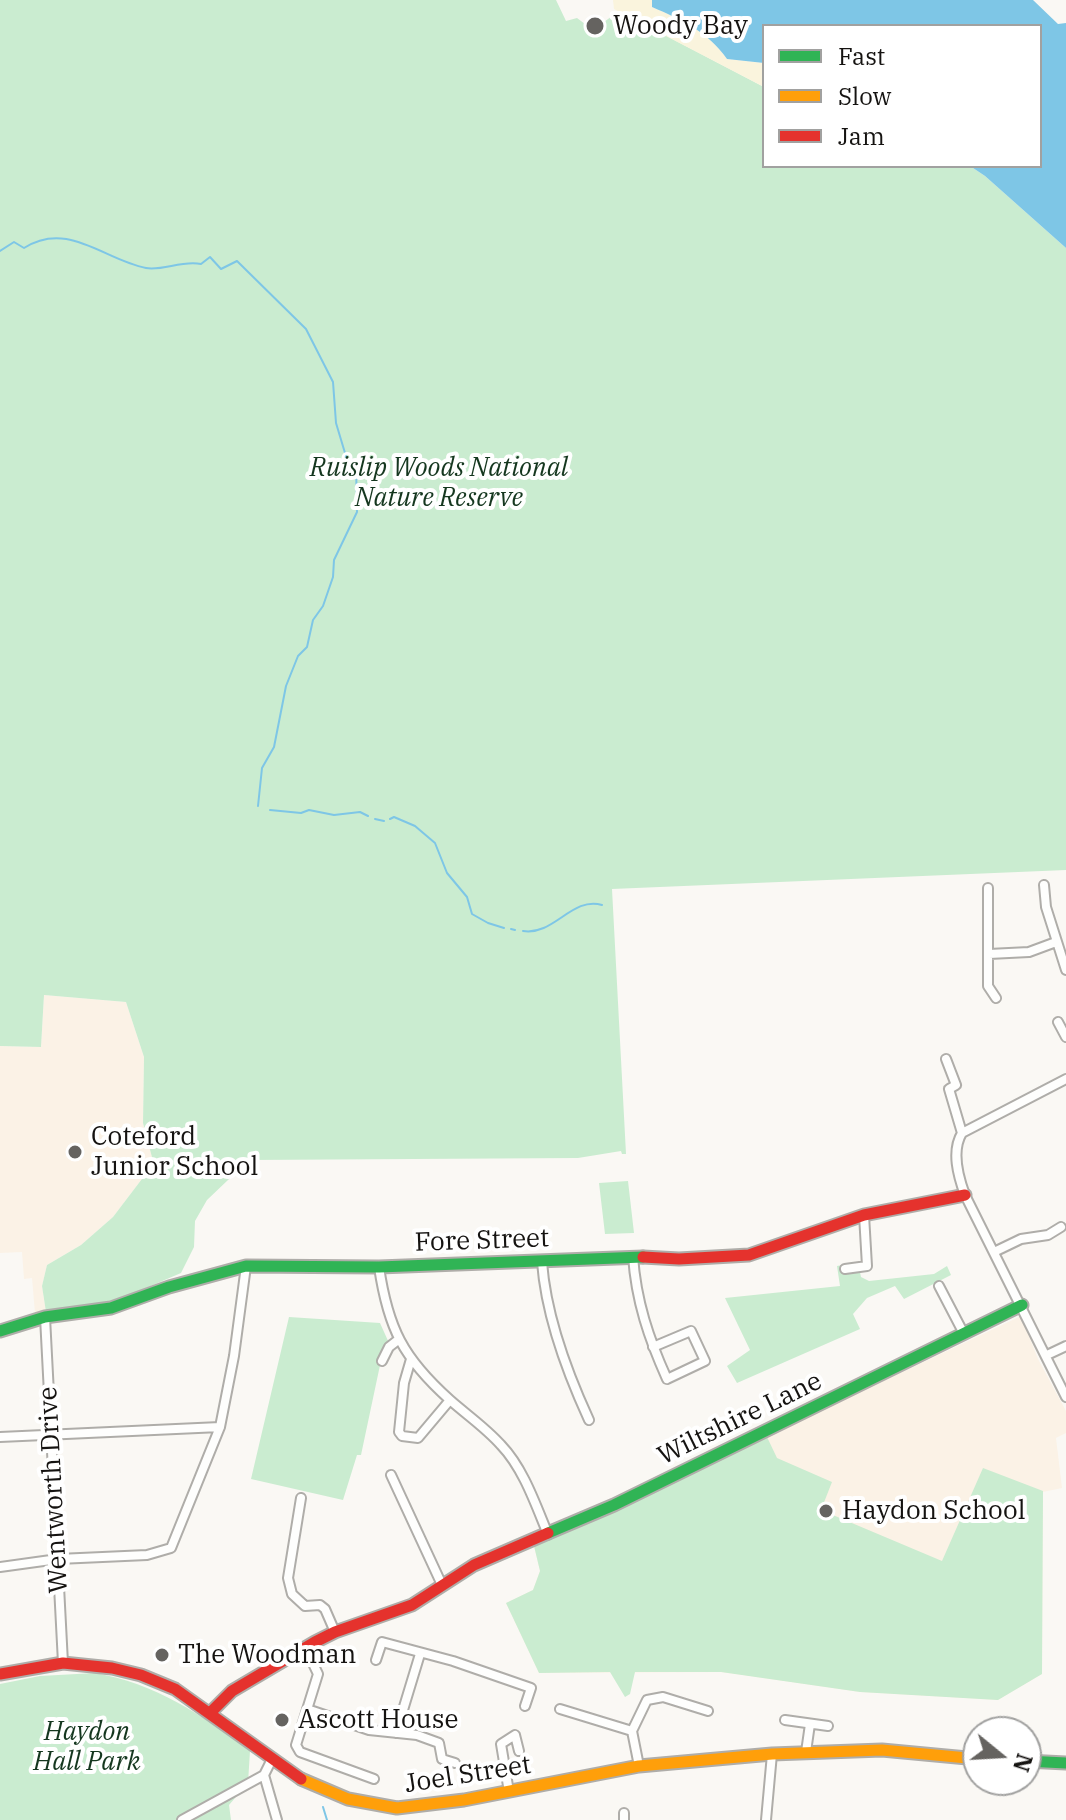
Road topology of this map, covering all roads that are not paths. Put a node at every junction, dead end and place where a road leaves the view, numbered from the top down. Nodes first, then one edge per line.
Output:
1 (1044, 885) dead end
2 (988, 888) dead end
3 (1056, 942) junction
4 (989, 954) junction
5 (1066, 970) edge
6 (996, 998) dead end
7 (1058, 1022) dead end
8 (1066, 1037) edge
9 (946, 1059) dead end
10 (1066, 1079) edge
11 (962, 1133) junction
12 (965, 1195) junction
13 (864, 1215) junction
14 (1061, 1227) dead end
15 (994, 1252) junction
16 (633, 1256) junction
17 (542, 1262) junction
18 (246, 1266) junction
19 (379, 1267) junction
20 (845, 1269) dead end
21 (939, 1286) dead end
22 (1022, 1305) junction
23 (45, 1317) junction
24 (0, 1331) edge
25 (963, 1332) junction
26 (398, 1340) junction
27 (1066, 1346) edge
28 (653, 1347) junction
29 (1047, 1355) junction
30 (411, 1359) junction
31 (382, 1361) dead end
32 (1066, 1397) edge
33 (450, 1400) junction
34 (589, 1420) dead end
35 (220, 1427) junction
36 (51, 1433) junction
37 (0, 1437) edge
38 (391, 1475) dead end
39 (301, 1498) dead end
40 (547, 1532) junction
41 (58, 1559) junction
42 (0, 1567) edge
43 (442, 1585) junction
44 (335, 1632) junction
45 (306, 1649) junction
46 (420, 1654) junction
47 (376, 1660) dead end
48 (63, 1663) junction
49 (0, 1674) edge
50 (525, 1706) dead end
51 (307, 1709) junction
52 (560, 1709) dead end
53 (708, 1711) dead end
54 (211, 1712) junction
55 (785, 1720) dead end
56 (810, 1724) junction
57 (828, 1726) dead end
58 (632, 1731) junction
59 (396, 1733) junction
60 (519, 1751) dead end
61 (806, 1752) junction
62 (772, 1754) junction
63 (962, 1758) edge
64 (272, 1759) junction
65 (1042, 1762) edge
66 (455, 1763) dead end
67 (1066, 1763) edge
68 (639, 1766) junction
69 (264, 1775) junction
70 (374, 1779) dead end
71 (509, 1792) junction
72 (396, 1814) edge
73 (182, 1820) edge
74 (277, 1820) edge
75 (766, 1820) edge

1 - 3 street
2 - 4 street
3 - 4 street
3 - 5 street
4 - 6 street
7 - 8 street
9 - 11 street
10 - 11 street
11 - 12 street
12 - 13 street, Fore Street
12 - 15 street
13 - 16 street, Fore Street
13 - 20 street
14 - 15 street
15 - 22 street
16 - 17 street, Fore Street
16 - 28 street
17 - 19 street, Fore Street
17 - 34 street
18 - 19 street, Fore Street
18 - 23 street, Fore Street
18 - 35 street
19 - 26 street
21 - 25 street
22 - 25 street, Wiltshire Lane
22 - 29 street
23 - 24 street, Fore Street
23 - 36 street, Wentworth Drive
25 - 40 street, Wiltshire Lane
26 - 30 street
26 - 31 street
27 - 29 street
28 - 28 street
29 - 32 street
30 - 33 street
30 - 33 street
33 - 40 street
35 - 36 street
35 - 41 street
36 - 37 street
36 - 41 street, Wentworth Drive
38 - 43 street
39 - 44 street
40 - 43 street, Wiltshire Lane
41 - 42 street
41 - 48 street, Wentworth Drive
43 - 44 street, Wiltshire Lane
44 - 45 street, Wiltshire Lane
45 - 51 street
45 - 54 street, Wiltshire Lane
46 - 47 street
46 - 50 street
46 - 59 street
48 - 49 street, Joel Street
48 - 54 street, Joel Street
51 - 59 street
51 - 70 street
52 - 58 street
53 - 58 street
54 - 64 street, Joel Street
55 - 56 street
56 - 57 street
56 - 61 street
58 - 68 street
59 - 66 street
60 - 71 street
61 - 62 street, Joel Street
61 - 63 street, Joel Street
62 - 68 street, Joel Street
62 - 75 street
64 - 69 street
64 - 72 street, Joel Street
65 - 67 street
68 - 71 street, Joel Street
69 - 73 street
69 - 74 street
71 - 72 street, Joel Street

